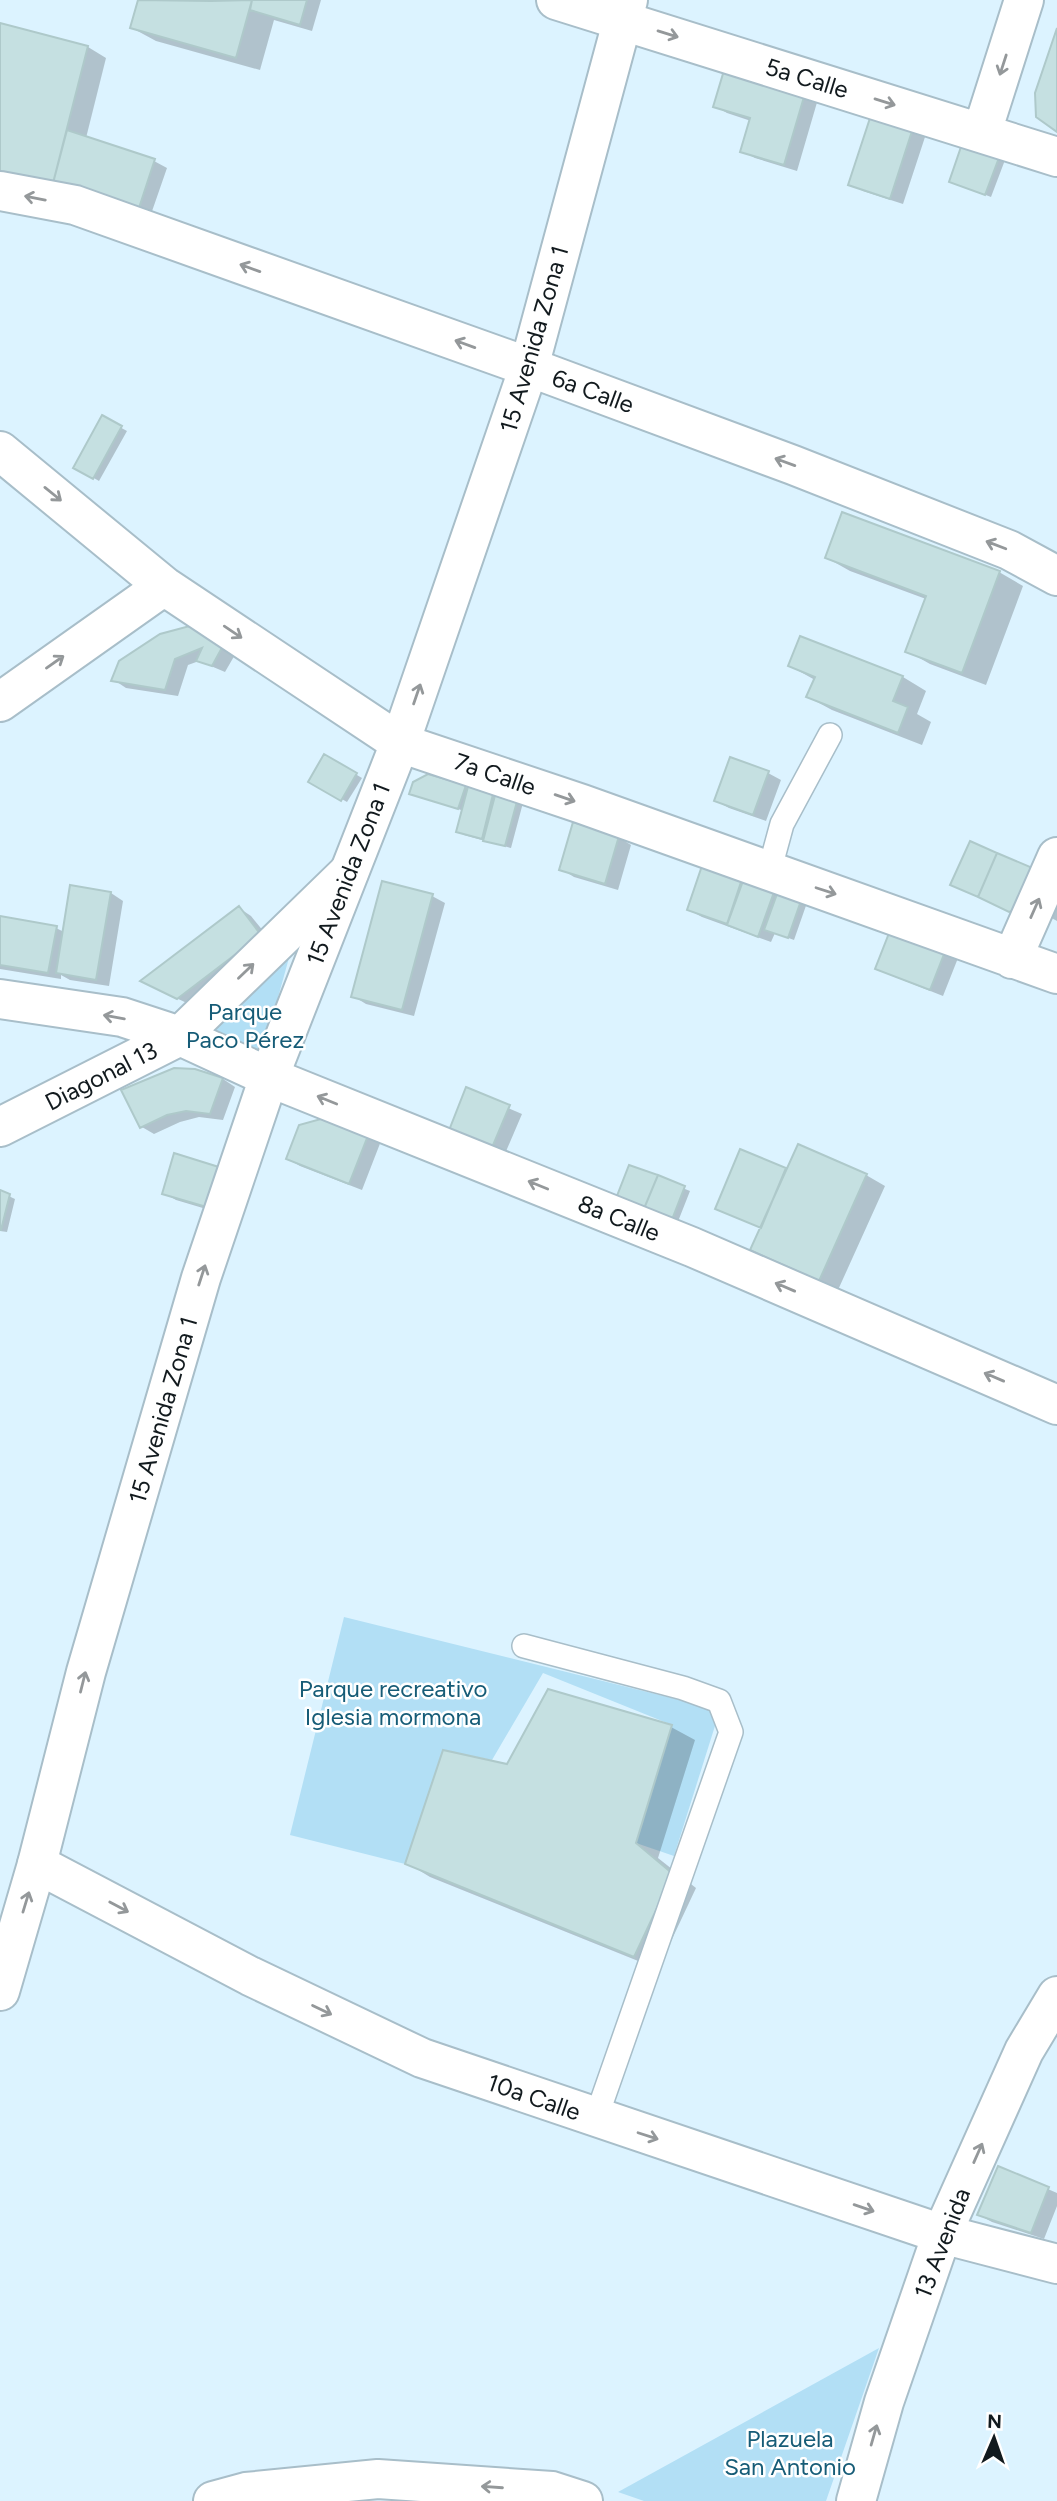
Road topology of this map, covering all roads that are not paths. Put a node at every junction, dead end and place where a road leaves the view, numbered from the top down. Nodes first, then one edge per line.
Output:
1 (556, 0) edge
2 (1024, 0) edge
3 (625, 10) edge
4 (982, 132) junction
5 (1057, 158) edge
6 (0, 191) edge
7 (529, 367) junction
8 (0, 451) edge
9 (1057, 576) edge
10 (164, 586) junction
11 (0, 702) edge
12 (830, 735) dead end
13 (400, 743) junction
14 (1057, 857) edge
15 (349, 872) junction
16 (769, 872) junction
17 (1012, 959) junction
18 (1057, 974) edge
19 (0, 999) edge
20 (180, 1036) junction
21 (269, 1077) junction
22 (0, 1127) edge
23 (1057, 1405) edge
24 (524, 1646) dead end
25 (37, 1864) junction
26 (5, 1948) edge
27 (0, 1991) edge
28 (1057, 1996) edge
29 (596, 2118) junction
30 (942, 2234) junction
31 (1057, 2264) edge
32 (214, 2501) edge
33 (583, 2501) edge
34 (856, 2501) edge

1 - 3 street, 5a Calle
2 -> 4 street
3 -> 4 street, 5a Calle
3 - 7 street, 15 Avenida Zona 1
4 - 5 street, 5a Calle
7 -> 6 street, 6a Calle
9 -> 7 street, 6a Calle
13 -> 7 street, 15 Avenida Zona 1
8 -> 10 street, 7a Calle
11 -> 10 street
10 -> 13 street, 7a Calle
12 - 16 lane
13 - 15 street, 15 Avenida Zona 1
13 -> 16 street, 7a Calle
17 -> 14 street
20 -> 15 street, Diagonal 13
15 - 21 street, 15 Avenida Zona 1
16 -> 17 street, 7a Calle
17 - 18 street, 7a Calle
20 -> 19 street, 8a Calle
20 - 21 street, 8a Calle
20 - 22 street, Diagonal 13
23 -> 21 street, 8a Calle
25 -> 21 street, 15 Avenida Zona 1
24 - 29 lane
26 -> 25 street, 15 Avenida Zona 1
25 -> 29 street, 10a Calle
26 - 27 street, 15 Avenida Zona 1
30 -> 28 street, 13 Avenida
29 -> 30 street, 10a Calle
30 - 31 street, 10a Calle
34 -> 30 street, 13 Avenida
33 -> 32 street

